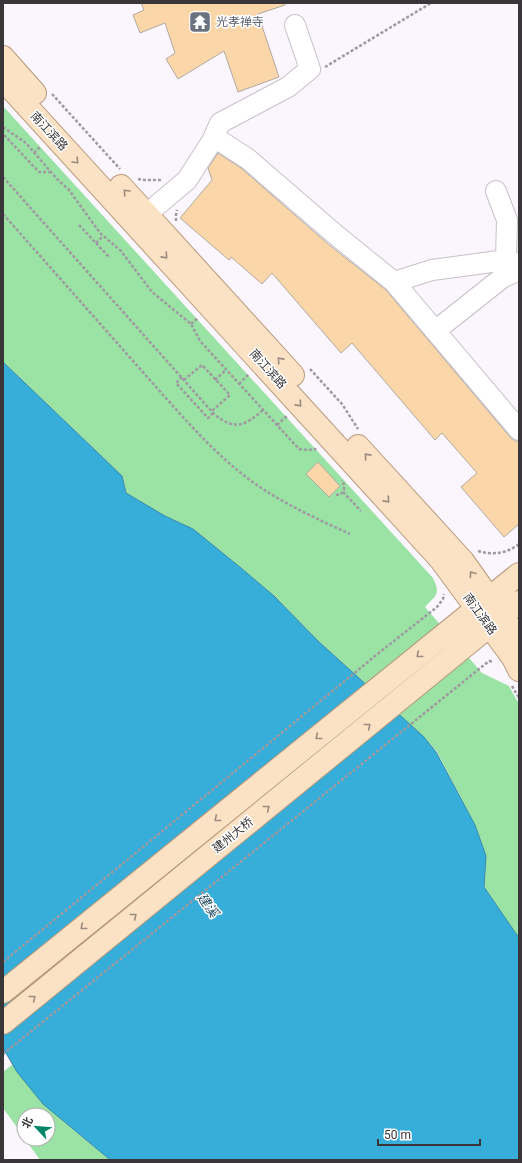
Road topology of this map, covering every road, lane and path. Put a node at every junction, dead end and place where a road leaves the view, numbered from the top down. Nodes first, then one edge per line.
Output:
1 (431, 3) edge
2 (295, 25) dead end
3 (3, 57) edge
4 (320, 70) dead end
5 (3, 80) edge
6 (52, 94) dead end
7 (3, 127) edge
8 (8, 130) junction
9 (3, 135) edge
10 (214, 137) junction
11 (42, 144) dead end
12 (34, 153) junction
13 (123, 171) dead end
14 (51, 172) junction
15 (3, 177) edge
16 (134, 177) dead end
17 (166, 180) dead end
18 (496, 191) dead end
19 (178, 206) dead end
20 (3, 214) edge
21 (141, 219) junction
22 (79, 225) dead end
23 (177, 226) dead end
24 (103, 236) junction
25 (96, 243) junction
26 (110, 258) dead end
27 (515, 266) edge
28 (394, 282) junction
29 (199, 317) dead end
30 (191, 324) junction
31 (435, 331) junction
32 (305, 364) dead end
33 (226, 370) junction
34 (249, 374) dead end
35 (183, 379) junction
36 (215, 380) junction
37 (239, 384) junction
38 (263, 410) junction
39 (212, 412) junction
40 (288, 415) dead end
41 (515, 419) edge
42 (277, 425) junction
43 (363, 435) dead end
44 (320, 454) dead end
45 (338, 475) dead end
46 (343, 492) junction
47 (336, 495) dead end
48 (361, 511) dead end
49 (350, 534) dead end
50 (519, 544) edge
51 (474, 550) dead end
52 (519, 574) edge
53 (519, 602) edge
54 (483, 604) junction
55 (433, 611) dead end
56 (496, 622) junction
57 (519, 640) edge
58 (480, 668) dead end
59 (519, 670) edge
60 (3, 962) edge
61 (3, 992) edge
62 (3, 1023) edge
63 (3, 1054) edge

1 - 4 path
2 - 10 street
21 -> 3 main road, 南江滨路
5 -> 21 main road, 南江滨路
6 - 13 path
7 - 8 path
8 - 9 path
8 - 12 path
9 - 14 path
10 - 21 street
10 - 28 street
11 - 12 path
12 - 14 path
14 - 24 path
15 - 35 path
16 - 17 path
18 - 27 street
19 - 23 path
20 - 49 path
21 - 54 main road, 南江滨路
22 - 25 path
24 - 25 path
24 - 30 path
25 - 26 path
27 - 28 street
27 - 31 street
28 - 31 street
29 - 30 path
30 - 33 path
31 - 41 street
32 - 43 path
33 - 36 path
33 - 37 path
34 - 37 path
35 - 36 path
35 - 39 path
35 - 39 path
36 - 39 path
37 - 38 path
38 - 39 path
38 - 42 path
40 - 42 path
42 - 44 path
45 - 46 path
46 - 47 path
46 - 48 path
50 - 51 path
52 - 54 main road, 建州大桥
53 - 56 main road, 建州大桥
54 - 56 main road, 南江滨路
54 -> 61 main road, 建州大桥
55 - 60 path
56 - 57 main road, 南江滨路
56 - 59 main road, 南江滨路
62 -> 56 main road, 建州大桥
58 - 63 path

